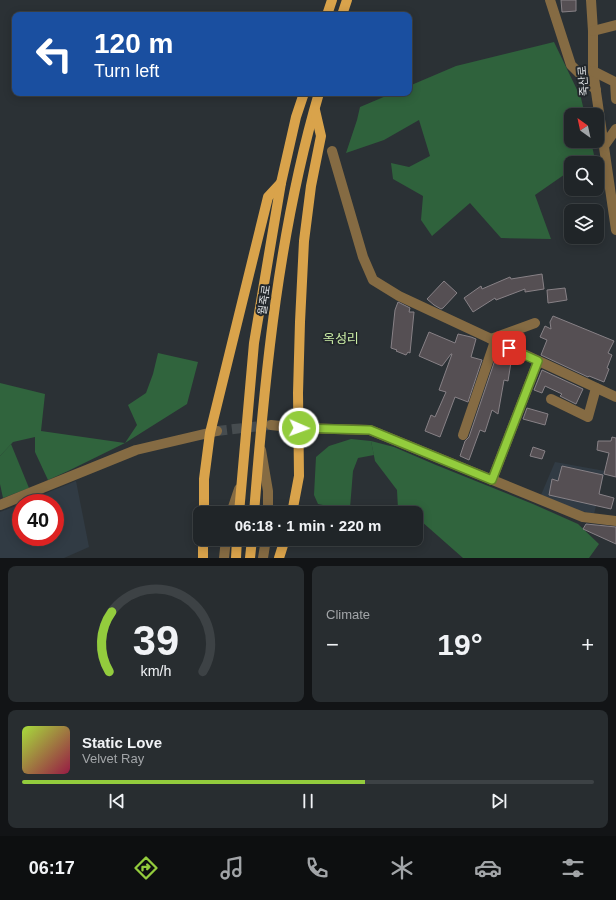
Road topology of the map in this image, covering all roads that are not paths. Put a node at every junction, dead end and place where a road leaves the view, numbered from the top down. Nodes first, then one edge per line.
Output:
1 (332, 0) edge
2 (347, 0) edge
3 (550, 0) edge
4 (591, 0) edge
5 (328, 12) edge
6 (343, 12) edge
7 (616, 25) edge
8 (593, 31) junction
9 (593, 71) junction
10 (596, 90) junction
11 (303, 96) edge
12 (318, 96) edge
13 (616, 99) edge
14 (314, 107) junction
15 (599, 108) edge
16 (616, 129) edge
17 (604, 146) joint
18 (332, 151) dead end
19 (281, 182) junction
20 (616, 230) edge
21 (535, 323) dead end
22 (493, 340) junction
23 (538, 361) junction
24 (596, 388) junction
25 (616, 397) edge
26 (550, 399) dead end
27 (271, 425) tunnel mouth
28 (299, 428) junction
29 (214, 432) junction
30 (463, 435) dead end
31 (260, 442) junction
32 (492, 480) junction
33 (242, 481) junction
34 (0, 505) edge
35 (204, 506) edge
36 (233, 506) edge
37 (240, 506) edge
38 (255, 506) edge
39 (268, 506) edge
40 (293, 506) edge
41 (616, 521) edge
42 (203, 546) edge
43 (225, 546) edge
44 (237, 546) edge
45 (251, 546) edge
46 (265, 546) edge
47 (283, 546) edge
48 (203, 558) edge
49 (224, 558) edge
50 (236, 558) edge
51 (250, 558) edge
52 (263, 558) edge
53 (279, 558) edge

1 - 5 main road
2 - 6 main road
3 - 10 street
4 - 8 street, 죽산로
7 - 8 street
8 - 9 street, 죽산로
9 - 10 street, 죽산로
9 - 13 street
10 - 15 street, 죽산로
11 - 19 main road, 월죽로
12 - 14 main road, 월죽로
14 - 28 main road
14 - 31 main road, 월죽로
16 - 17 street
17 - 20 street, 죽산로
18 - 22 street
19 - 29 main road
19 - 33 main road, 월죽로
21 - 22 street
22 - 23 street
22 - 30 street
23 - 24 street
23 - 32 street
24 - 25 street
24 - 26 street
27 - 28 street
28 - 32 street
28 - 40 main road
29 - 34 street
29 - 35 main road
31 - 38 main road, 월죽로
31 - 39 street
32 - 41 street
33 - 36 street
33 - 37 main road, 월죽로
42 - 48 main road
43 - 49 street
44 - 50 main road
45 - 51 main road
46 - 52 street
47 - 53 main road

